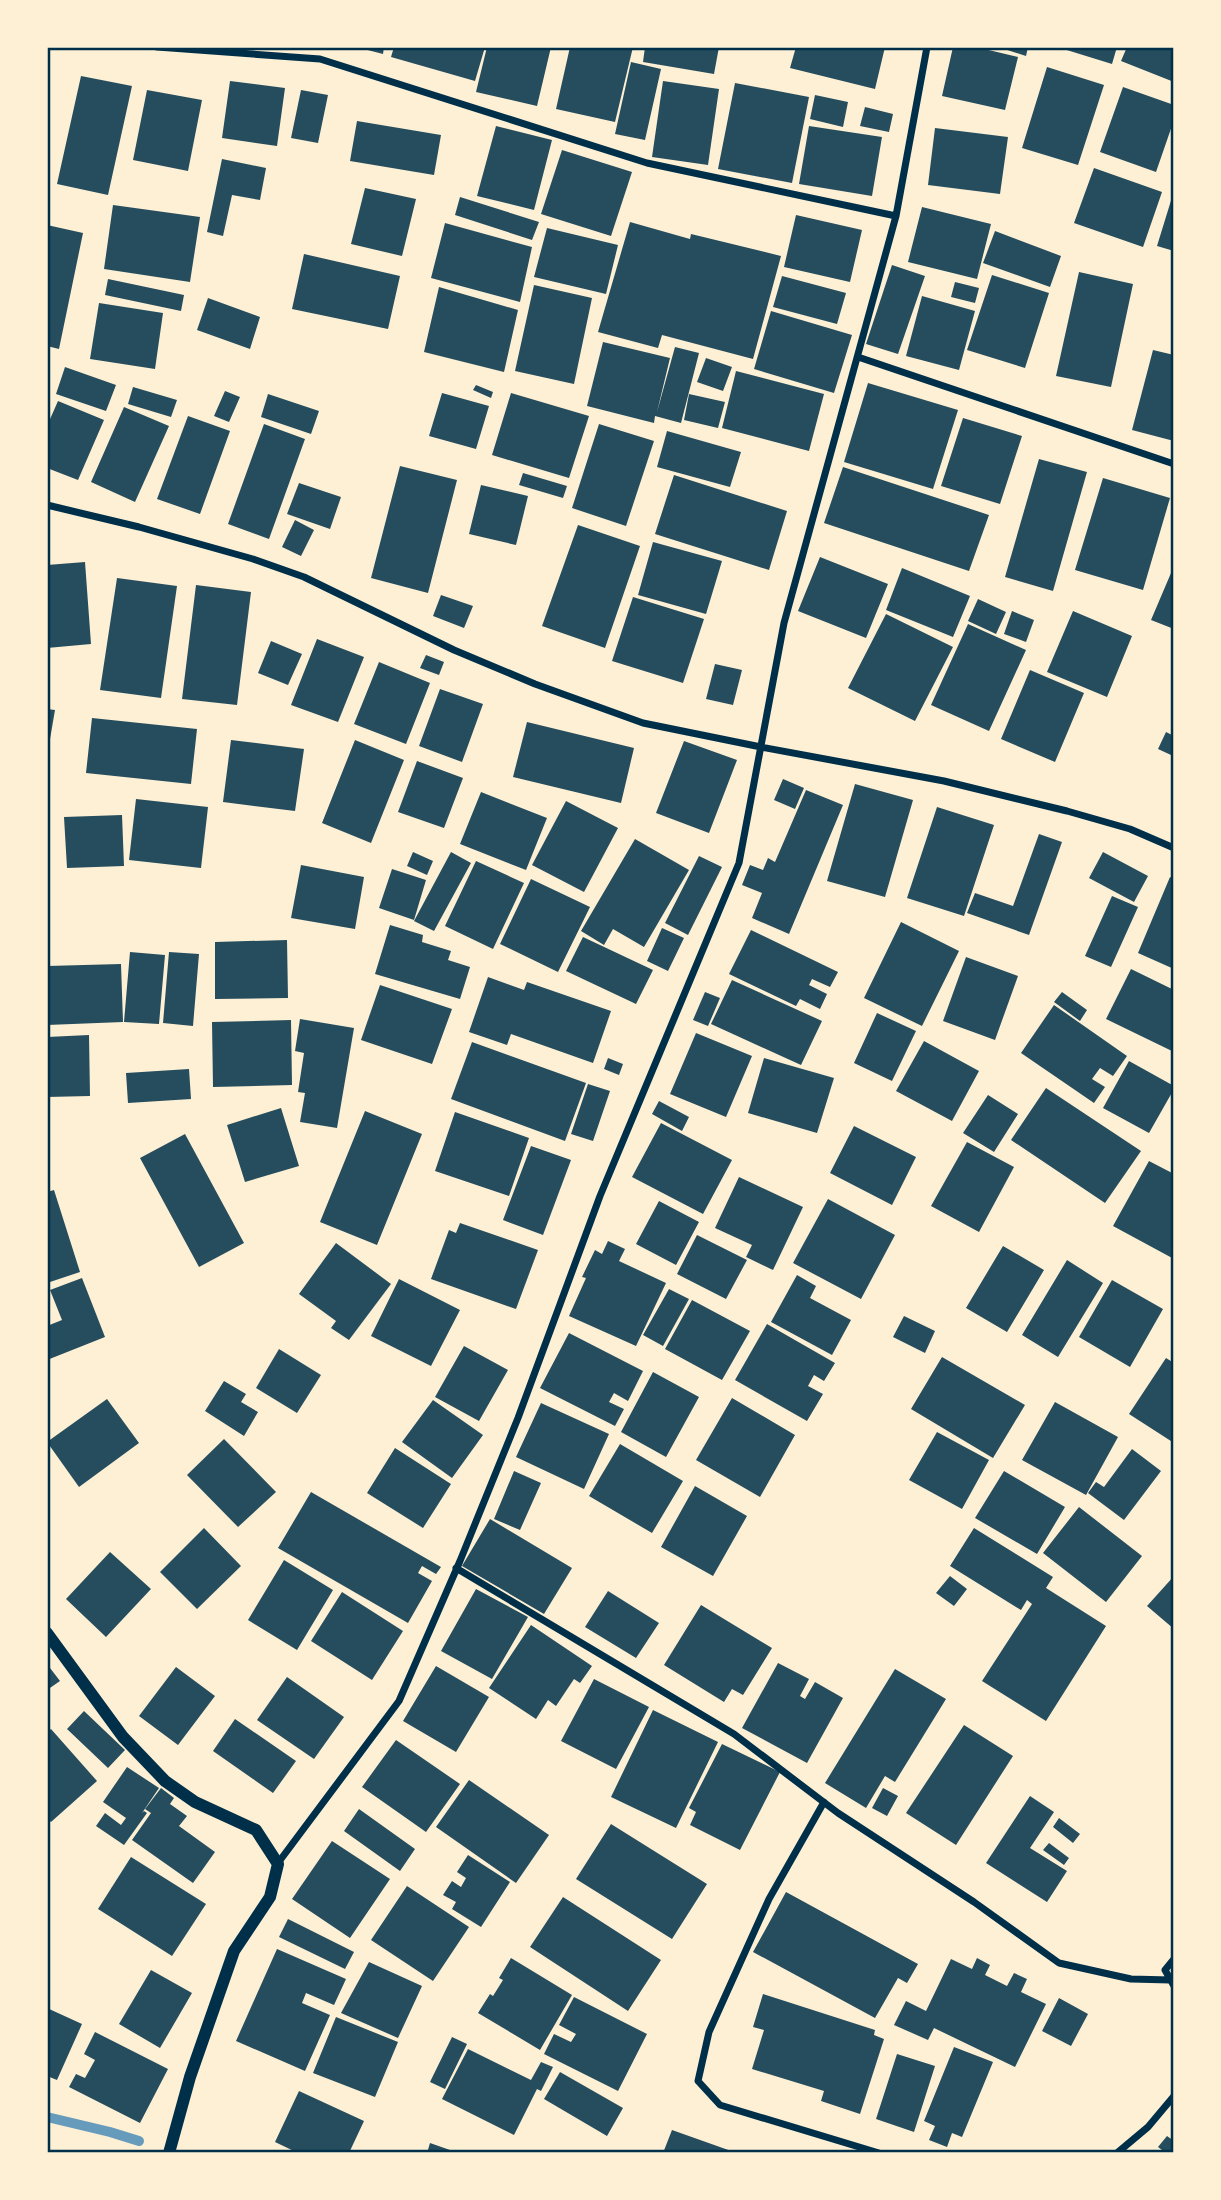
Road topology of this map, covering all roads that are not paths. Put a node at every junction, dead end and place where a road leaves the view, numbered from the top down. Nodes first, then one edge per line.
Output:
1 (157, 47) edge
2 (927, 47) edge
3 (896, 216) junction
4 (858, 357) junction
5 (1174, 464) edge
6 (47, 505) edge
7 (761, 747) junction
8 (1174, 848) edge
9 (456, 1568) junction
10 (47, 1633) edge
11 (824, 1802) junction
12 (278, 1864) junction
13 (1174, 1959) edge
14 (1172, 1983) edge
15 (1174, 2096) edge
16 (169, 2153) edge
17 (879, 2153) edge
18 (1117, 2153) edge

1 - 3 street
2 - 3 street
3 - 4 street
4 - 5 street
4 - 7 street
6 - 7 street
7 - 8 street
7 - 9 street
9 - 11 street
9 - 12 street
10 - 12 street
11 - 14 street
11 - 17 street
12 - 16 street
13 - 14 street
15 - 18 street

